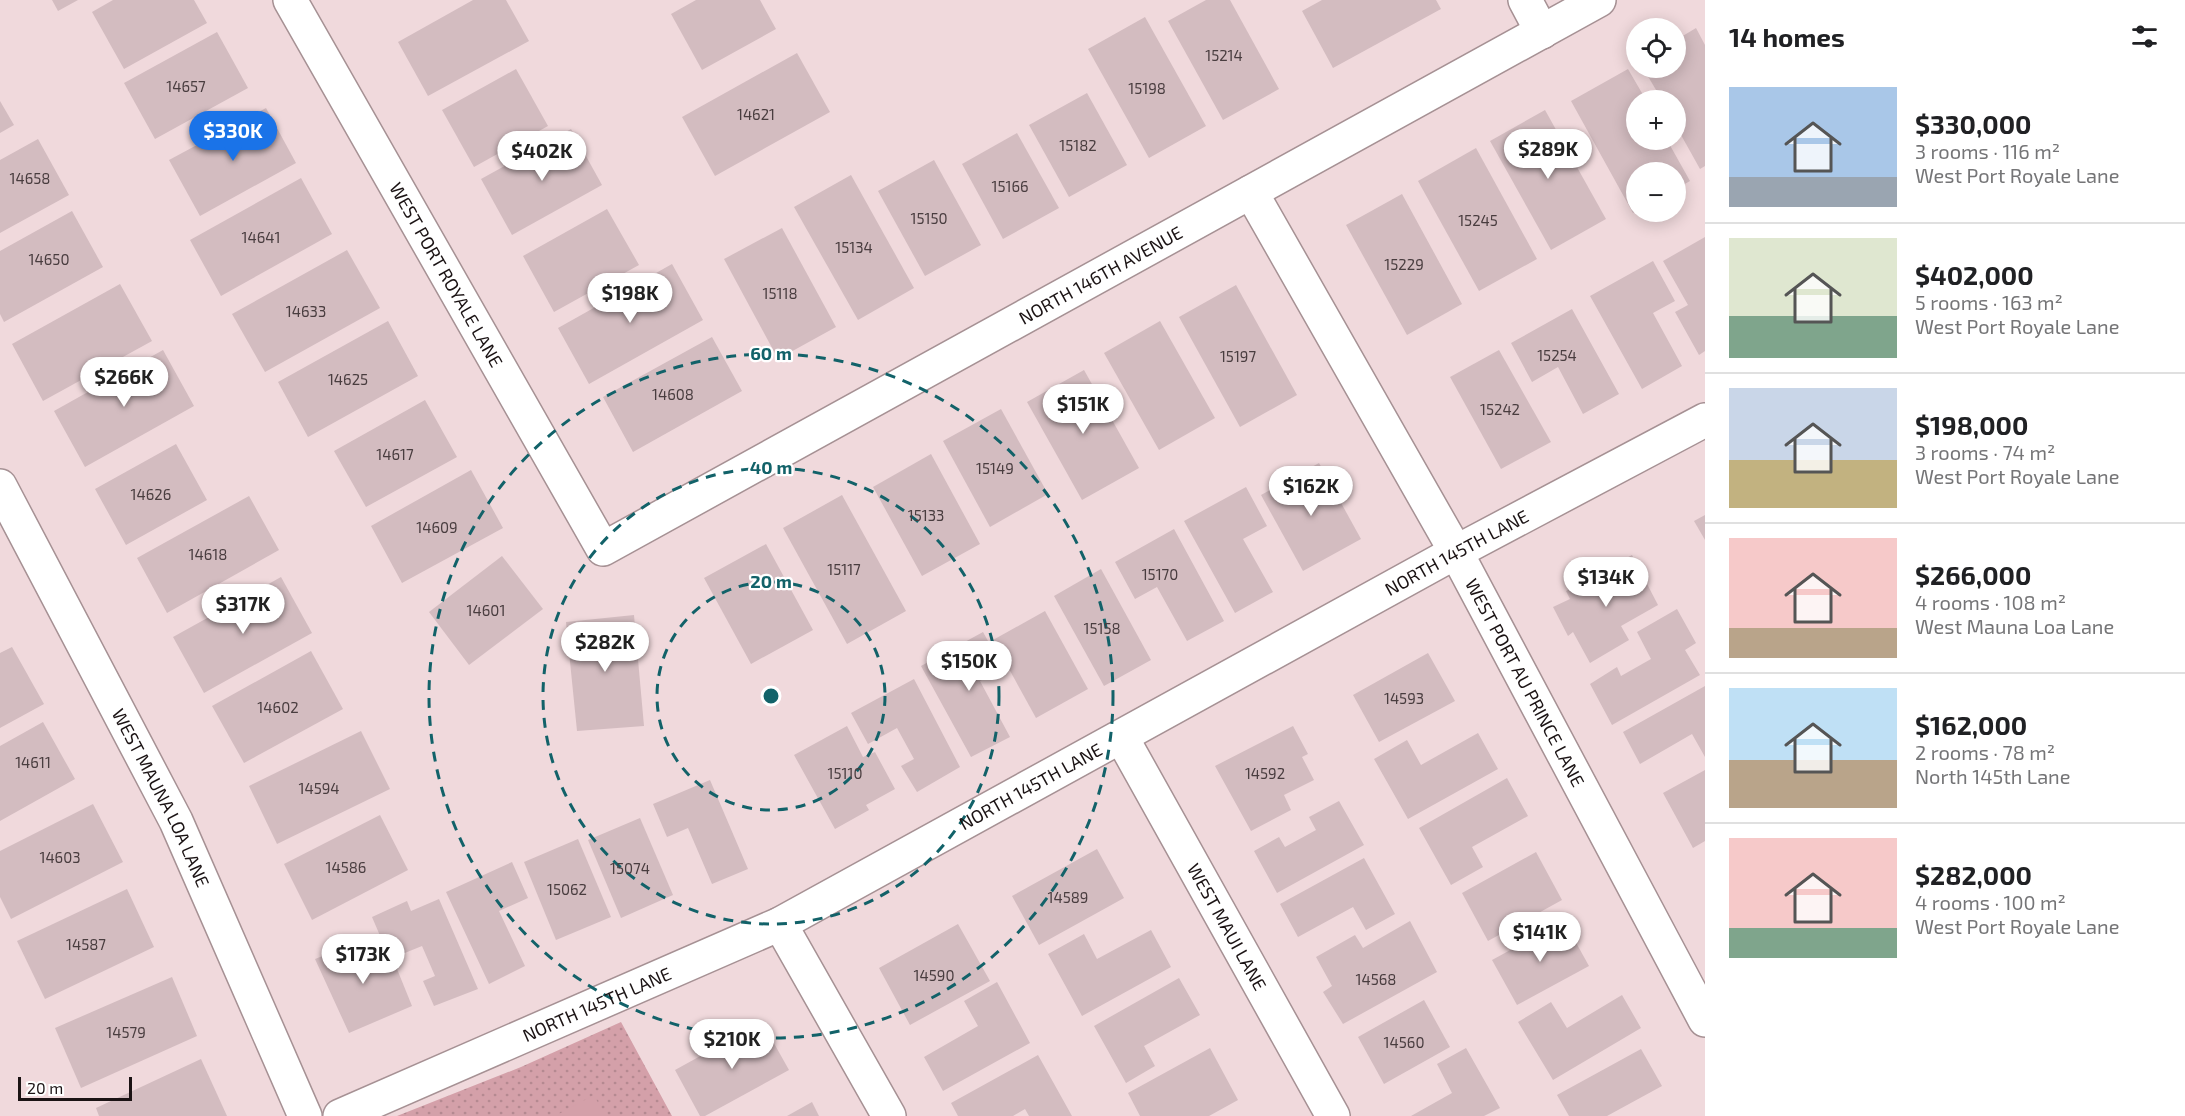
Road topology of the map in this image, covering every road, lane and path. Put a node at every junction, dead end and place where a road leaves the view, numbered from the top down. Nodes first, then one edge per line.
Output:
1 (1525, 0) edge
2 (1599, 0) edge
3 (300, 3) edge
4 (1542, 32) junction
5 (1251, 192) junction
6 (1705, 420) edge
7 (0, 486) edge
8 (603, 549) joint
9 (1456, 552) junction
10 (1122, 738) junction
11 (780, 924) junction
12 (1705, 1020) edge
13 (305, 1116) edge
14 (340, 1116) edge
15 (889, 1116) edge
16 (1333, 1116) edge

1 - 4 street
2 - 4 street, NORTH 146TH AVENUE
3 - 8 street, WEST PORT ROYALE LANE
4 - 5 street, NORTH 146TH AVENUE
5 - 8 street, NORTH 146TH AVENUE
5 - 9 street, WEST PORT AU PRINCE LANE
6 - 9 street, NORTH 145TH LANE
7 - 13 street, WEST MAUNA LOA LANE
9 - 10 street, NORTH 145TH LANE
9 - 12 street, WEST PORT AU PRINCE LANE
10 - 11 street, NORTH 145TH LANE
10 - 16 street, WEST MAUI LANE
11 - 14 street, NORTH 145TH LANE
11 - 15 street

